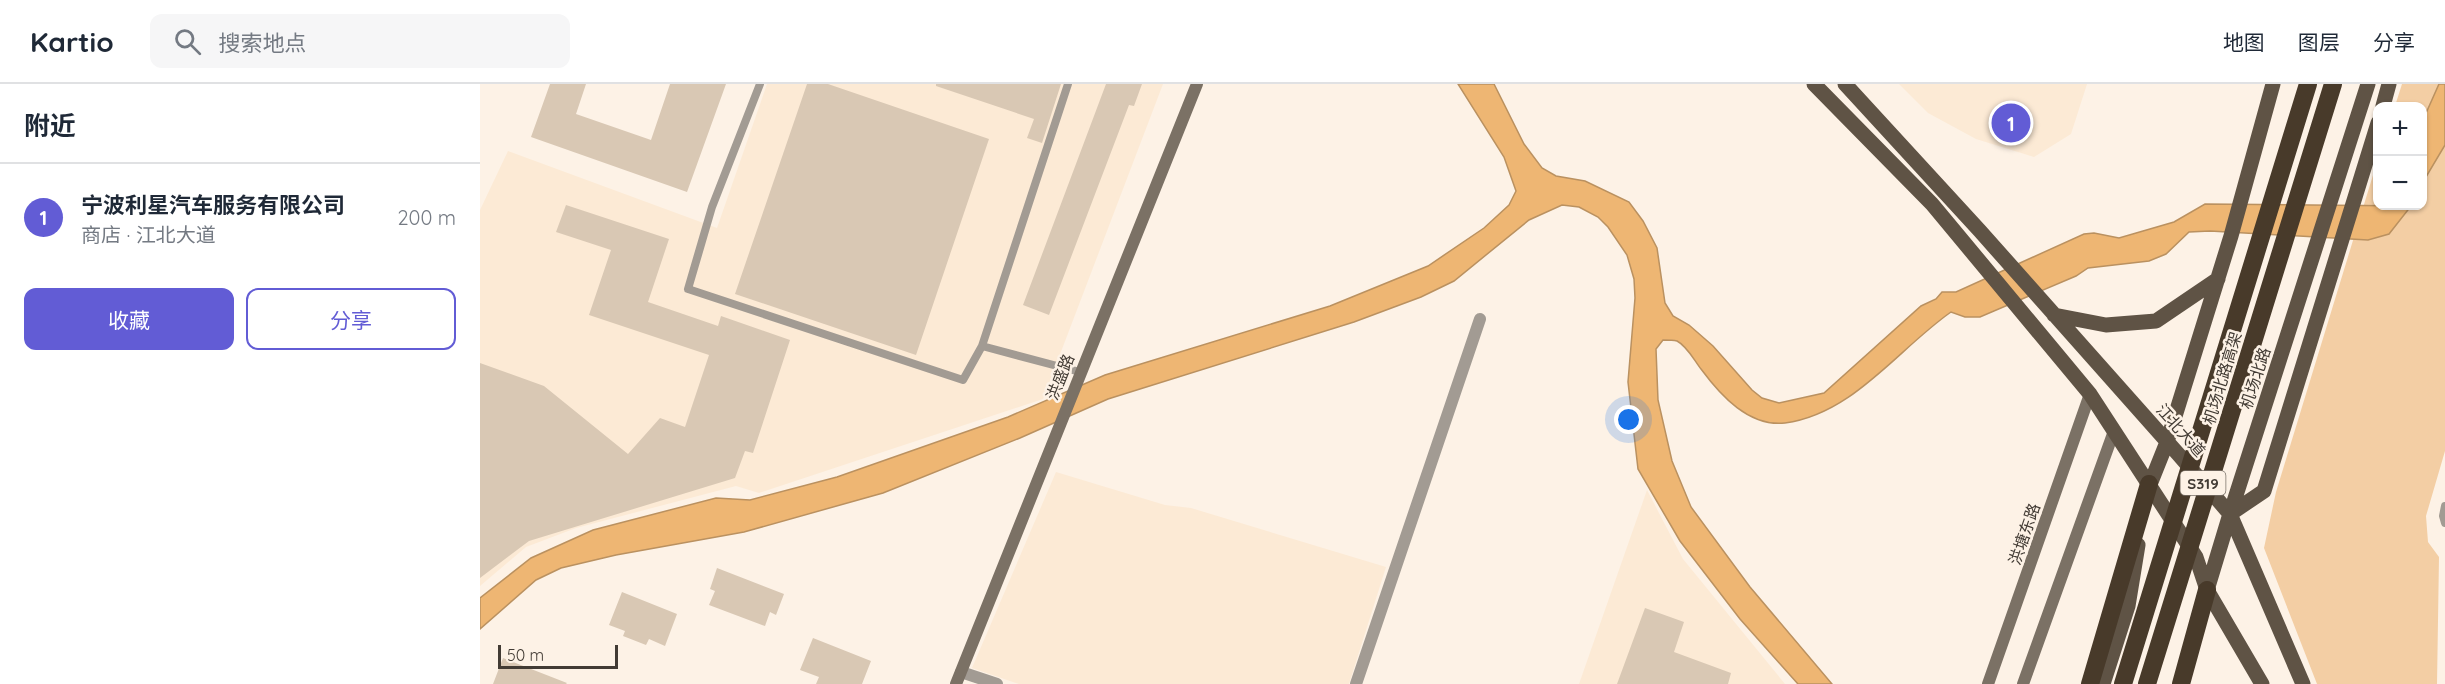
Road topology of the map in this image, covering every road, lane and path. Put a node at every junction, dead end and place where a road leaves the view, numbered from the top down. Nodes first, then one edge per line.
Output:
1 (760, 84) edge
2 (1068, 84) edge
3 (1197, 84) edge
4 (1814, 84) edge
5 (1845, 84) edge
6 (2273, 84) edge
7 (2308, 84) edge
8 (2333, 84) edge
9 (2368, 84) edge
10 (2389, 84) edge
11 (2383, 102) edge
12 (2373, 139) edge
13 (2218, 279) junction
14 (2053, 314) junction
15 (1480, 319) dead end
16 (982, 346) junction
17 (1080, 372) junction
18 (2090, 394) junction
19 (2114, 431) junction
20 (2167, 442) junction
21 (2149, 484) junction
22 (2445, 506) edge
23 (2230, 514) junction
24 (2445, 523) edge
25 (2207, 590) junction
26 (961, 672) junction
27 (956, 684) edge
28 (997, 684) edge
29 (1356, 684) edge
30 (1988, 684) edge
31 (2023, 684) edge
32 (2090, 684) edge
33 (2103, 684) edge
34 (2123, 684) edge
35 (2147, 684) edge
36 (2179, 684) edge
37 (2262, 684) edge
38 (2303, 684) edge

1 - 16 lane
2 - 16 lane
3 - 17 street, 洪盛路
4 - 18 main road, S319
5 - 14 main road, 江北大道
6 - 13 main road
7 - 34 highway, 机场北路高架, bridge
8 - 35 highway, 机场北路高架, bridge
9 - 23 main road, 机场北路
10 - 11 main road
12 - 23 main road
13 - 14 main road
13 - 20 main road
14 - 20 main road, 江北大道 / S319
15 - 29 street
16 - 17 lane
17 - 26 street, 洪盛路
18 - 19 main road, S319
18 - 30 street, 洪塘东路
19 - 21 main road, S319
19 - 31 street
20 - 21 main road
20 - 23 main road, 江北大道 / S319
21 - 25 main road, S319
21 - 32 highway
21 - 33 main road
22 - 24 lane
23 - 25 main road, 机场北路
23 - 38 main road, 江北大道 / S319
25 - 36 highway
25 - 37 main road, S319
26 - 27 street, 洪盛路
26 - 28 street

